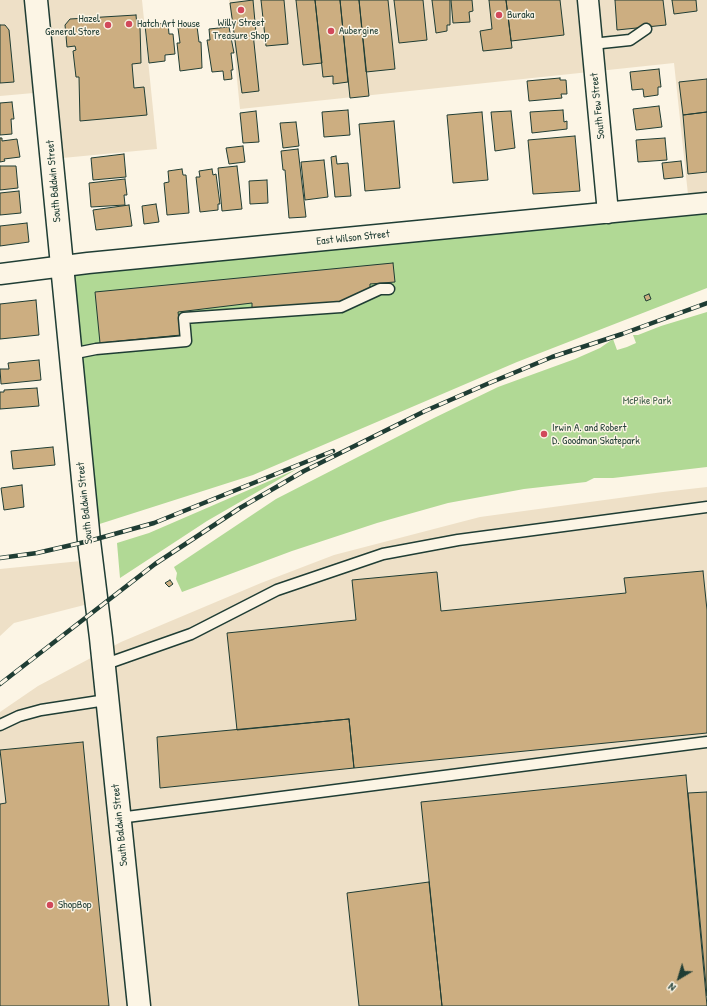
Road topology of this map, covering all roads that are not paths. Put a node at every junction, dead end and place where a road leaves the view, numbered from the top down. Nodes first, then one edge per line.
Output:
1 (36, 0) edge
2 (588, 0) edge
3 (646, 29) dead end
4 (592, 44) junction
5 (707, 203) edge
6 (608, 213) junction
7 (62, 266) junction
8 (0, 274) edge
9 (389, 289) dead end
10 (71, 354) junction
11 (707, 507) edge
12 (103, 665) junction
13 (106, 700) junction
14 (0, 726) edge
15 (707, 742) edge
16 (119, 818) junction
17 (138, 1006) edge

1 - 7 street, South Baldwin Street
2 - 4 street, South Few Street
3 - 4 lane
4 - 6 street, South Few Street
5 - 6 street, East Wilson Street
6 - 7 street, East Wilson Street
7 - 8 street, East Wilson Street
7 - 10 street, South Baldwin Street
9 - 10 lane
10 - 12 street, South Baldwin Street
11 - 12 lane
12 - 13 street, South Baldwin Street
13 - 14 lane
13 - 16 street, South Baldwin Street
15 - 16 lane
16 - 17 street, South Baldwin Street

